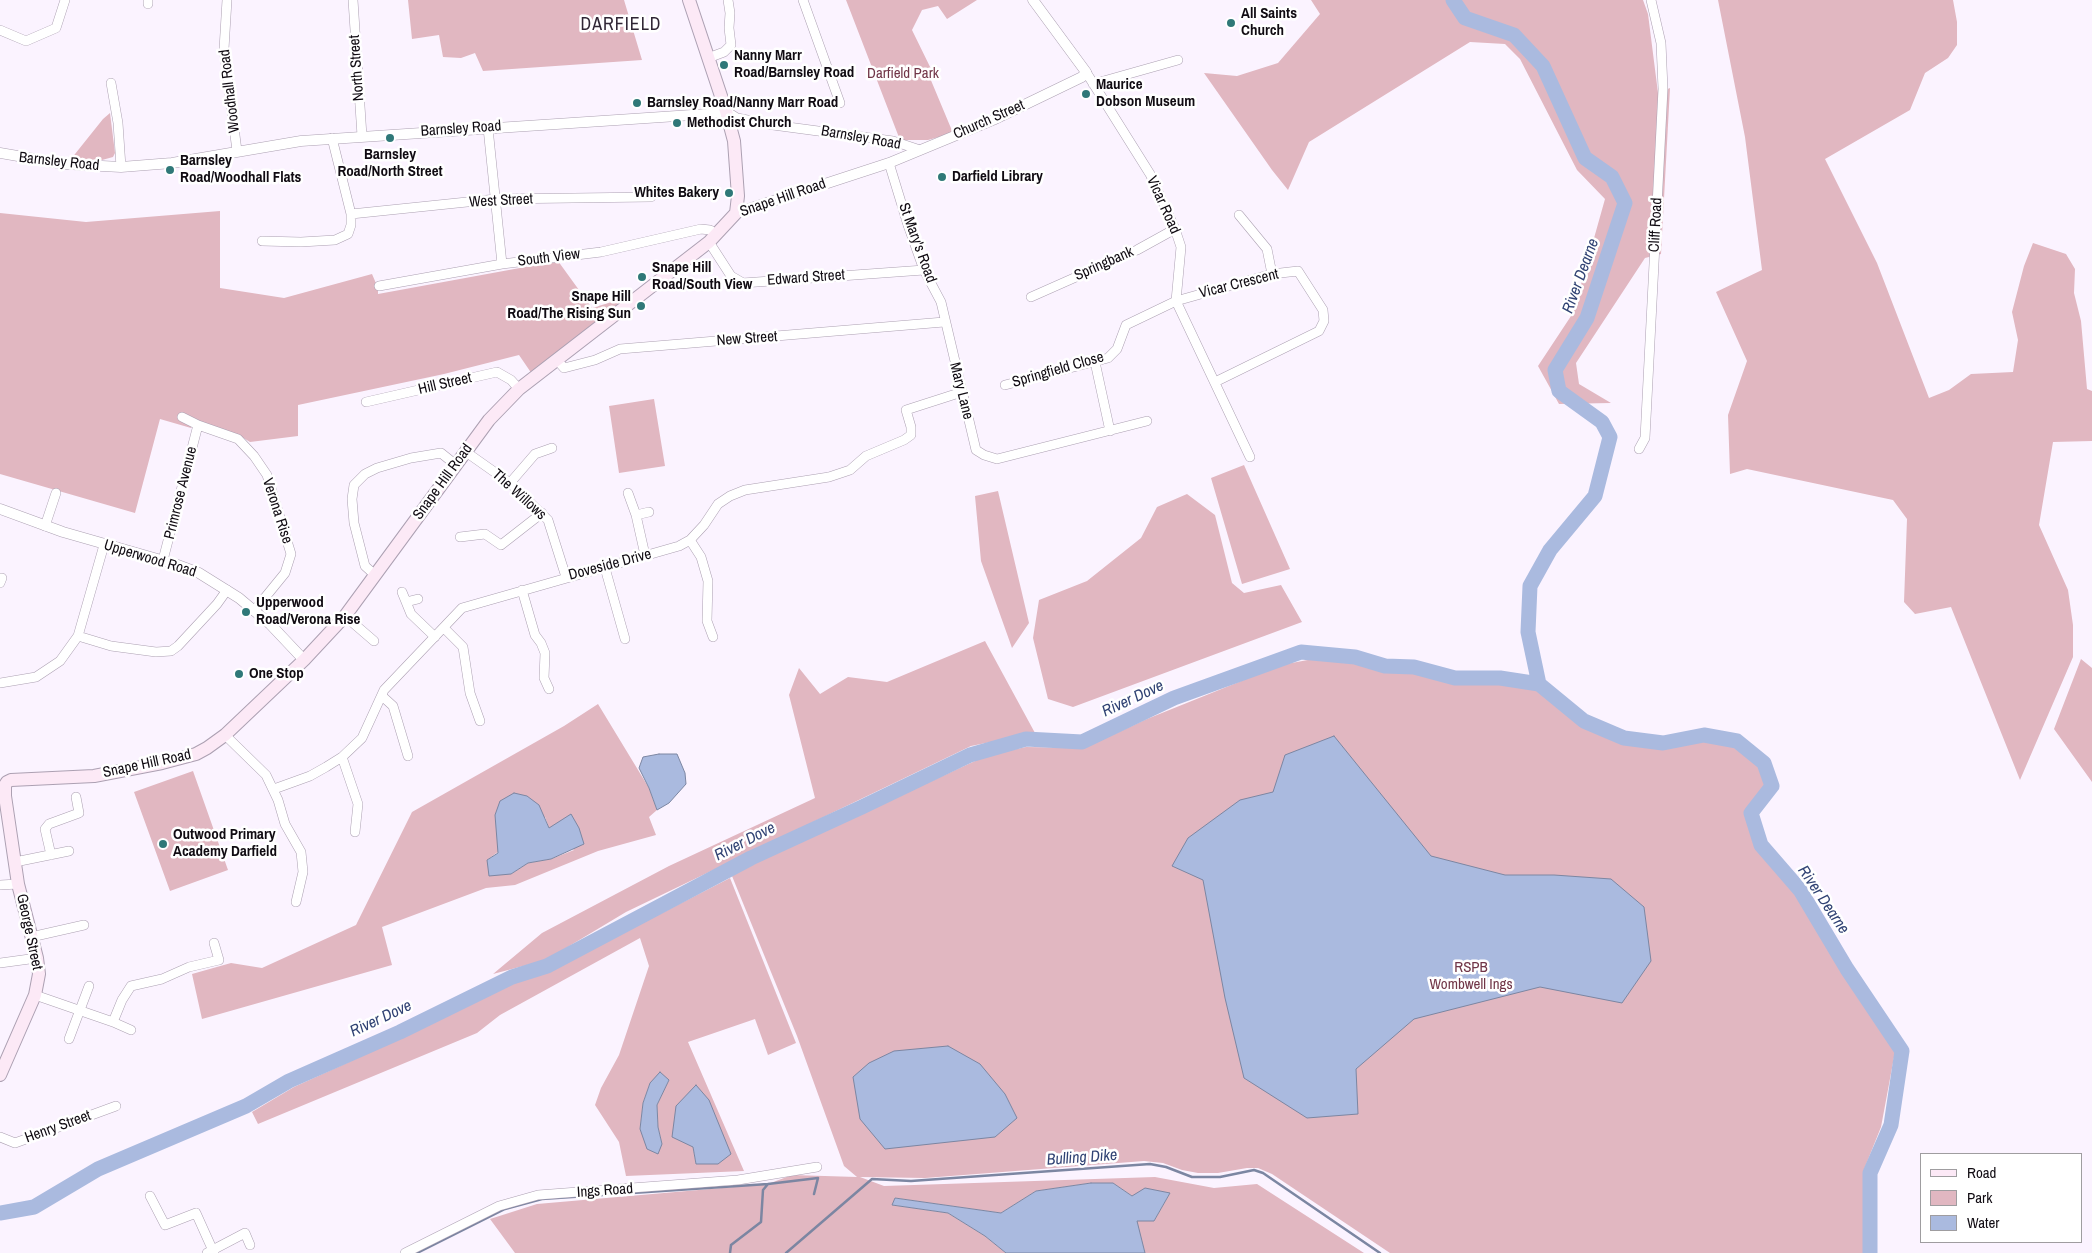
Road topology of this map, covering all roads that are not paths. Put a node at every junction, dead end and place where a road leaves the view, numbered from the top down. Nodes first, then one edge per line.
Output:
1 (65, 0) edge
2 (227, 0) edge
3 (353, 0) edge
4 (689, 0) edge
5 (728, 0) edge
6 (803, 0) edge
7 (1033, 0) edge
8 (1651, 0) edge
9 (0, 30) edge
10 (708, 58) junction
11 (1178, 60) dead end
12 (1086, 72) junction
13 (111, 83) dead end
14 (1093, 84) junction
15 (840, 103) dead end
16 (726, 111) junction
17 (488, 128) junction
18 (362, 136) junction
19 (332, 138) junction
20 (920, 150) junction
21 (237, 151) junction
22 (0, 153) edge
23 (890, 163) junction
24 (121, 167) junction
25 (651, 198) dead end
26 (496, 199) junction
27 (736, 213) junction
28 (351, 214) junction
29 (1239, 215) dead end
30 (1175, 229) junction
31 (713, 238) junction
32 (262, 242) dead end
33 (502, 264) junction
34 (924, 270) junction
35 (1272, 274) junction
36 (379, 286) dead end
37 (1031, 297) dead end
38 (1176, 301) junction
39 (944, 322) junction
40 (557, 360) junction
41 (1095, 362) junction
42 (1215, 382) junction
43 (1004, 385) dead end
44 (519, 389) junction
45 (962, 392) junction
46 (366, 402) dead end
47 (182, 416) dead end
48 (1147, 421) dead end
49 (198, 425) junction
50 (1110, 431) junction
51 (552, 448) dead end
52 (1639, 449) dead end
53 (466, 452) junction
54 (1250, 458) dead end
55 (456, 465) junction
56 (510, 483) junction
57 (56, 492) dead end
58 (628, 493) dead end
59 (0, 509) edge
60 (649, 512) dead end
61 (542, 513) junction
62 (636, 515) junction
63 (45, 526) junction
64 (460, 537) dead end
65 (690, 540) junction
66 (104, 545) junction
67 (645, 556) junction
68 (163, 560) junction
69 (605, 568) junction
70 (375, 575) junction
71 (566, 577) junction
72 (0, 578) edge
73 (0, 583) edge
74 (228, 590) junction
75 (522, 590) junction
76 (402, 592) dead end
77 (418, 599) dead end
78 (406, 602) junction
79 (254, 611) junction
80 (345, 616) junction
81 (444, 628) junction
82 (78, 636) junction
83 (435, 637) junction
84 (714, 637) dead end
85 (626, 639) dead end
86 (374, 641) dead end
87 (304, 660) junction
88 (0, 683) edge
89 (549, 689) dead end
90 (382, 696) junction
91 (480, 721) dead end
92 (225, 735) junction
93 (408, 756) dead end
94 (342, 757) junction
95 (7, 782) joint
96 (274, 789) junction
97 (76, 797) dead end
98 (356, 832) dead end
99 (69, 851) dead end
100 (51, 854) junction
101 (15, 862) junction
102 (18, 884) junction
103 (0, 885) edge
104 (296, 902) dead end
105 (84, 925) dead end
106 (32, 937) junction
107 (214, 944) dead end
108 (37, 958) junction
109 (0, 963) edge
110 (89, 986) dead end
111 (35, 996) junction
112 (79, 1011) junction
113 (113, 1022) junction
114 (132, 1030) dead end
115 (69, 1039) dead end
116 (4, 1056) edge
117 (0, 1075) edge
118 (116, 1106) dead end
119 (0, 1138) edge
120 (817, 1167) dead end
121 (150, 1196) dead end
122 (250, 1245) dead end
123 (211, 1252) edge
124 (405, 1253) edge

1 - 9 street
2 - 21 street, Woodhall Road
3 - 18 street, North Street
4 - 10 main road
5 - 10 street
6 - 15 street
7 - 12 street
8 - 52 street, Cliff Road
10 - 16 main road
11 - 14 street
12 - 14 street, Vicar Road
12 - 20 street, Church Street
13 - 24 street
14 - 30 street, Vicar Road
16 - 17 street, Barnsley Road
16 - 20 street, Barnsley Road
16 - 27 main road
17 - 18 street, Barnsley Road
17 - 26 street
18 - 19 street, Barnsley Road
19 - 21 street, Barnsley Road
19 - 28 street
20 - 23 street, Church Street
21 - 24 street, Barnsley Road
22 - 24 street, Barnsley Road
23 - 27 street, Snape Hill Road
23 - 34 street, St Mary's Road
25 - 26 street, West Street
26 - 28 street, West Street
26 - 33 street
27 - 31 main road, Snape Hill Road
28 - 32 street
29 - 35 street
30 - 37 street, Springbank
30 - 38 street, Vicar Road
31 - 33 street, South View
31 - 34 street, Edward Street
31 - 40 main road, Snape Hill Road
33 - 36 street, South View
34 - 39 street, St Mary's Road
35 - 38 street, Vicar Crescent
35 - 42 street, Vicar Crescent
38 - 41 street, Springfield Close
38 - 42 street
39 - 40 street, New Street
39 - 45 street, Mary Lane
40 - 44 main road, Snape Hill Road
41 - 43 street, Springfield Close
41 - 50 street
42 - 54 street
44 - 46 street, Hill Street
44 - 53 main road, Snape Hill Road
45 - 50 street, Mary Lane
45 - 65 street, Doveside Drive
47 - 49 street, Verona Rise
48 - 50 street
49 - 68 street, Primrose Avenue
49 - 79 street, Verona Rise
51 - 56 street
53 - 55 main road, Snape Hill Road
53 - 56 street, The Willows
55 - 70 main road, Snape Hill Road
55 - 70 street
56 - 61 street, The Willows
57 - 63 street
58 - 62 street
59 - 63 street, Upperwood Road
60 - 62 street
61 - 64 street
61 - 71 street, The Willows
62 - 67 street
63 - 66 street, Upperwood Road
65 - 67 street, Doveside Drive
65 - 84 street
66 - 68 street, Upperwood Road
66 - 82 street
67 - 69 street, Doveside Drive
68 - 74 street, Upperwood Road
69 - 71 street, Doveside Drive
69 - 85 street
70 - 80 main road, Snape Hill Road
71 - 75 street, Doveside Drive
72 - 73 street
74 - 79 street, Upperwood Road
74 - 82 street
75 - 81 street, Doveside Drive
75 - 89 street
76 - 78 street
77 - 78 street
78 - 83 street
79 - 87 street, Upperwood Road
80 - 86 street
80 - 87 main road, Snape Hill Road
81 - 83 street, Doveside Drive
81 - 91 street
82 - 88 street
83 - 90 street, Doveside Drive
87 - 92 main road, Snape Hill Road
90 - 93 street
90 - 94 street, Doveside Drive
92 - 95 main road, Snape Hill Road
92 - 96 street
94 - 96 street, Doveside Drive
94 - 98 street
95 - 101 main road, George Street
96 - 104 street
97 - 100 street
99 - 100 street
100 - 101 street
101 - 102 main road, George Street
102 - 103 street
102 - 106 main road, George Street
105 - 106 street
106 - 108 main road, George Street
107 - 113 street
108 - 109 street
108 - 111 main road, George Street
110 - 112 street
111 - 112 street
111 - 116 main road, George Street
112 - 113 street
112 - 115 street
113 - 114 street
116 - 117 main road, George Street
118 - 119 street, Henry Street
120 - 124 street, Ings Road
121 - 123 street
122 - 123 street

